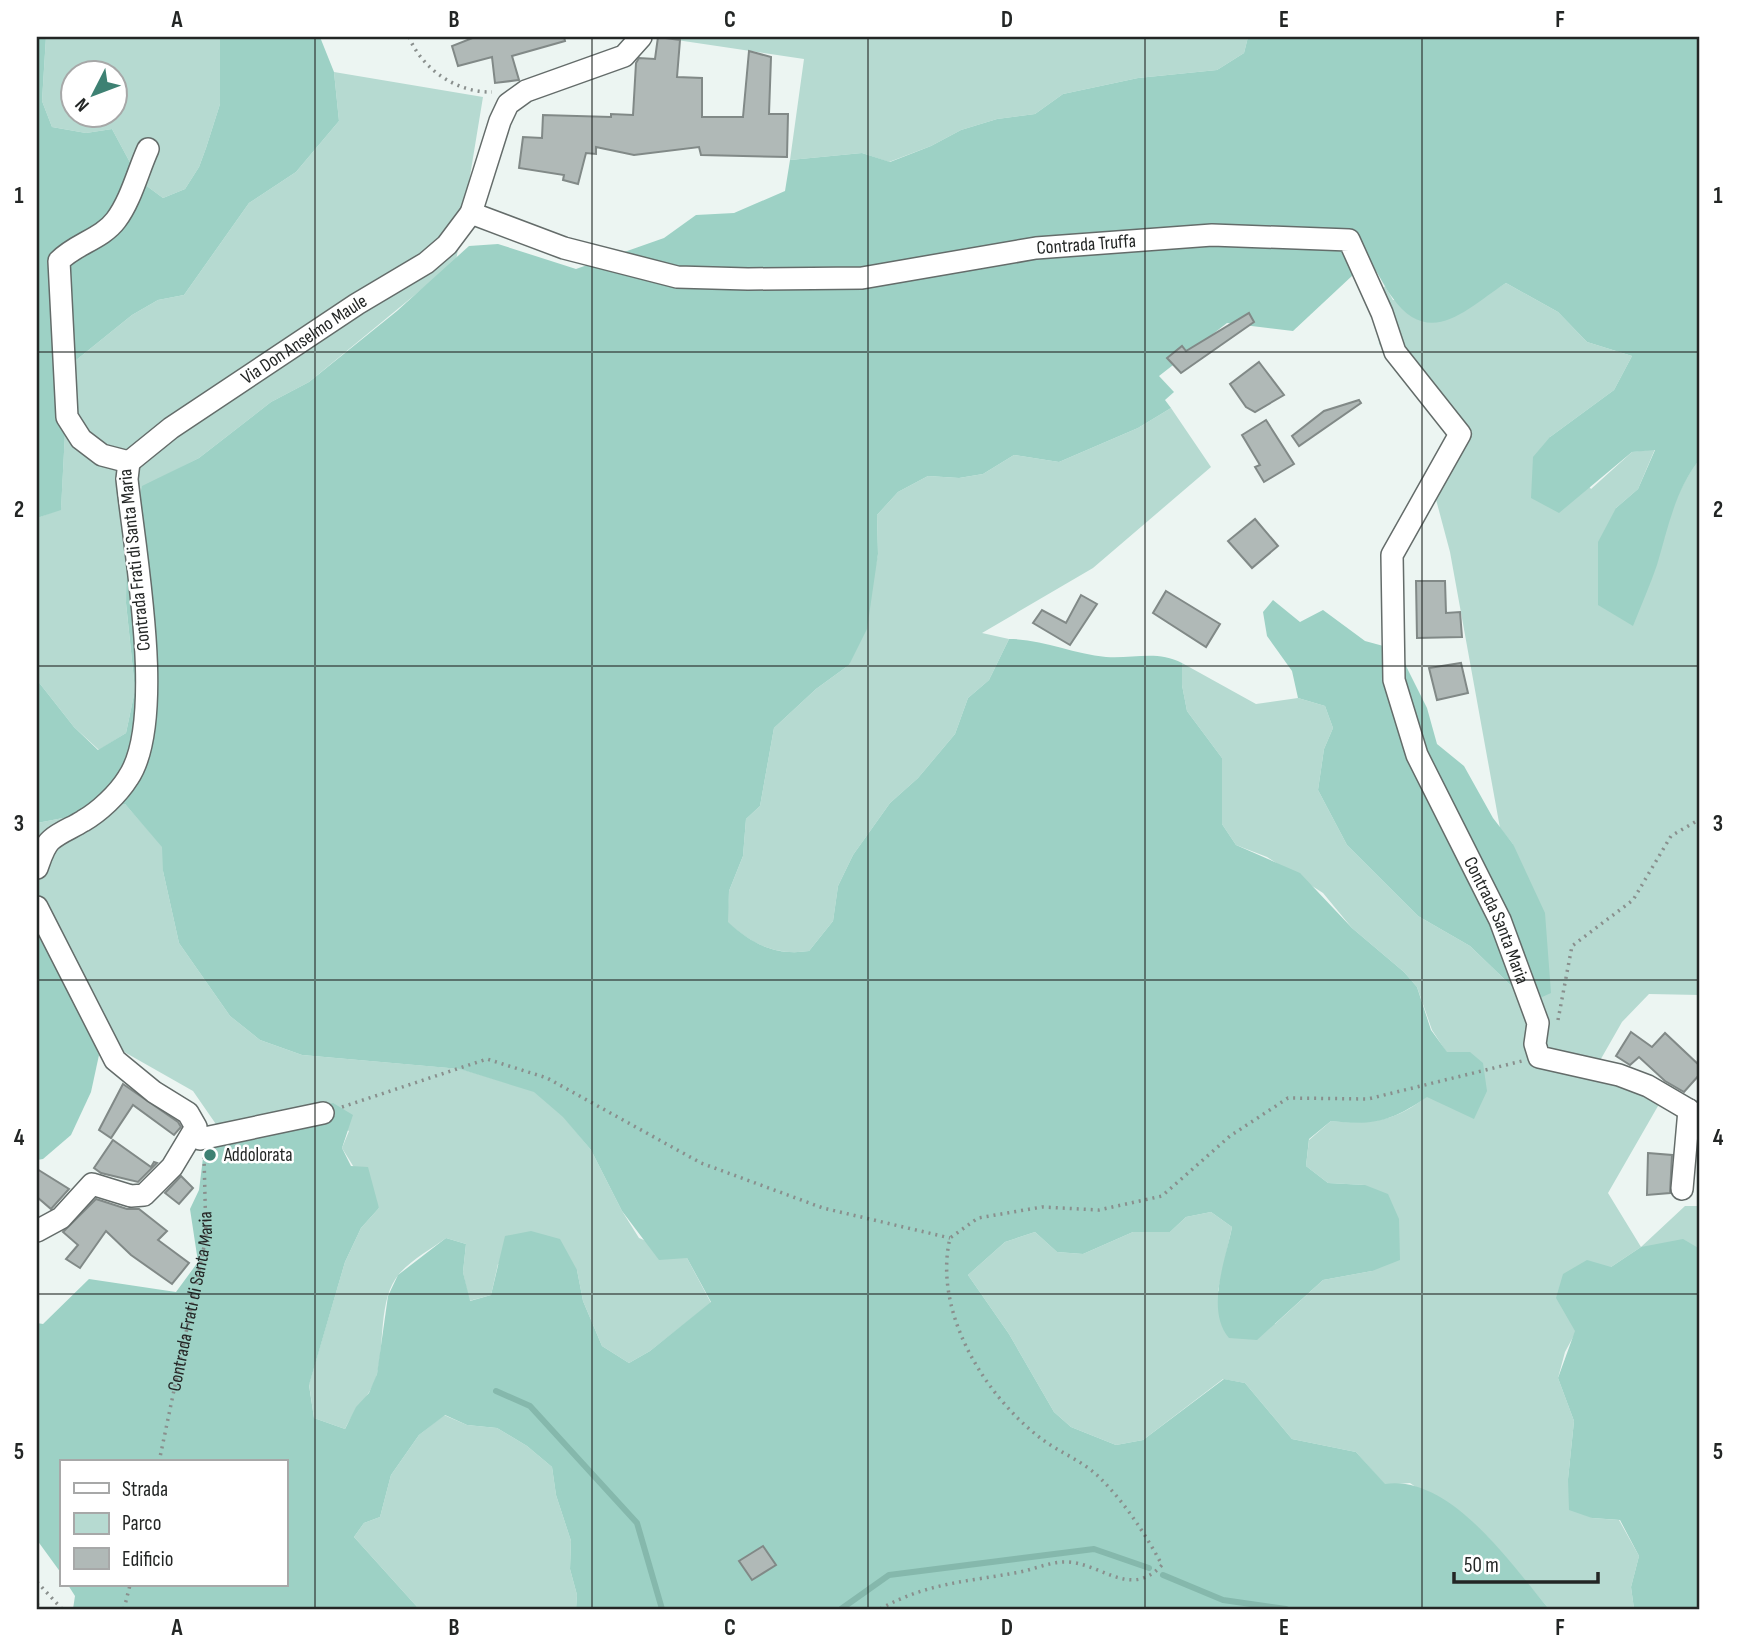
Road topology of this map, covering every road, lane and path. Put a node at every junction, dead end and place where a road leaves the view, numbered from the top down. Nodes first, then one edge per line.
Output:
1 (409, 37) edge
2 (641, 37) edge
3 (526, 91) junction
4 (148, 149) dead end
5 (471, 213) junction
6 (129, 462) junction
7 (1392, 555) joint
8 (1700, 819) edge
9 (37, 868) edge
10 (37, 907) edge
11 (1558, 1022) dead end
12 (1539, 1057) junction
13 (1695, 1105) edge
14 (323, 1113) joint
15 (200, 1139) joint
16 (1682, 1189) dead end
17 (37, 1231) edge
18 (950, 1238) junction
19 (159, 1460) edge
20 (37, 1582) edge
21 (130, 1586) edge
22 (37, 1604) edge
23 (43, 1609) edge
24 (62, 1609) edge
25 (124, 1609) edge
26 (880, 1609) edge

1 - 3 path
2 - 3 street
3 - 5 street, Via Don Anselmo Maule
4 - 6 street, Contrada Frati di Santa Maria
5 - 6 street, Via Don Anselmo Maule
5 - 7 street, Contrada Truffa
6 - 9 street, Contrada Frati di Santa Maria
7 - 12 street, Contrada Santa Maria
8 - 11 path
10 - 17 street
12 - 13 street
12 - 18 path
13 - 16 street
14 - 15 street
14 - 18 path
15 - 19 path, Contrada Frati di Santa Maria
18 - 26 path
20 - 24 path
21 - 25 path
22 - 23 path

